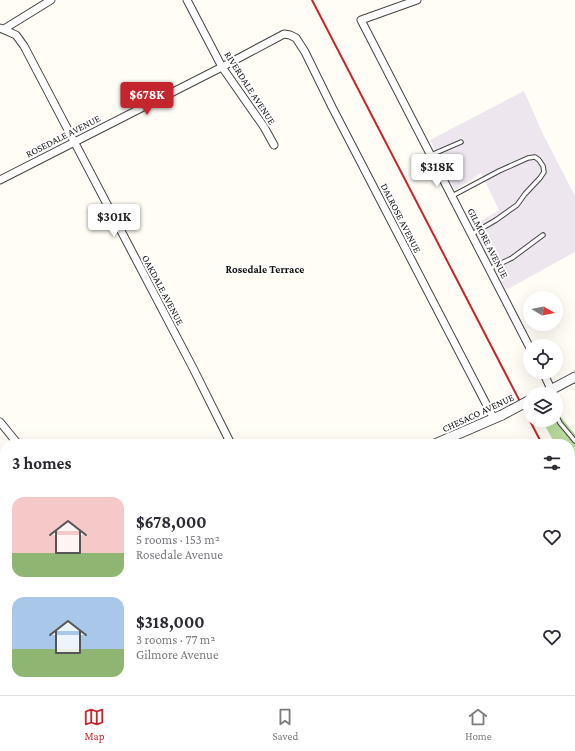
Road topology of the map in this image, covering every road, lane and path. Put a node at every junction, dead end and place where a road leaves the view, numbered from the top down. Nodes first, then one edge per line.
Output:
1 (50, 0) edge
2 (188, 0) edge
3 (417, 0) edge
4 (2, 29) edge
5 (284, 34) joint
6 (222, 67) junction
7 (75, 141) junction
8 (461, 142) dead end
9 (274, 145) dead end
10 (431, 156) junction
11 (0, 180) edge
12 (452, 196) junction
13 (472, 234) junction
14 (543, 235) dead end
15 (490, 269) junction
16 (525, 339) edge
17 (575, 377) edge
18 (557, 387) edge
19 (523, 404) edge
20 (498, 417) junction
21 (0, 422) edge
22 (563, 427) edge
23 (14, 439) edge
24 (228, 439) edge
25 (447, 439) edge
26 (573, 439) edge

1 - 4 street
2 - 6 street, RIVERDALE AVENUE
3 - 10 street, GILMORE AVENUE
4 - 7 street, OAKDALE AVENUE
5 - 6 street, ROSEDALE AVENUE
5 - 20 street, DALROSE AVENUE
6 - 7 street, ROSEDALE AVENUE
6 - 9 street, RIVERDALE AVENUE
7 - 11 street, ROSEDALE AVENUE
7 - 24 street, OAKDALE AVENUE
8 - 10 lane
10 - 12 street, GILMORE AVENUE
12 - 13 street, GILMORE AVENUE
12 - 13 lane
13 - 15 street, GILMORE AVENUE
14 - 15 lane
15 - 16 street, GILMORE AVENUE
17 - 18 street
19 - 20 street, CHESACO AVENUE, bridge
20 - 25 street, CHESACO AVENUE
21 - 23 street
22 - 26 lane

